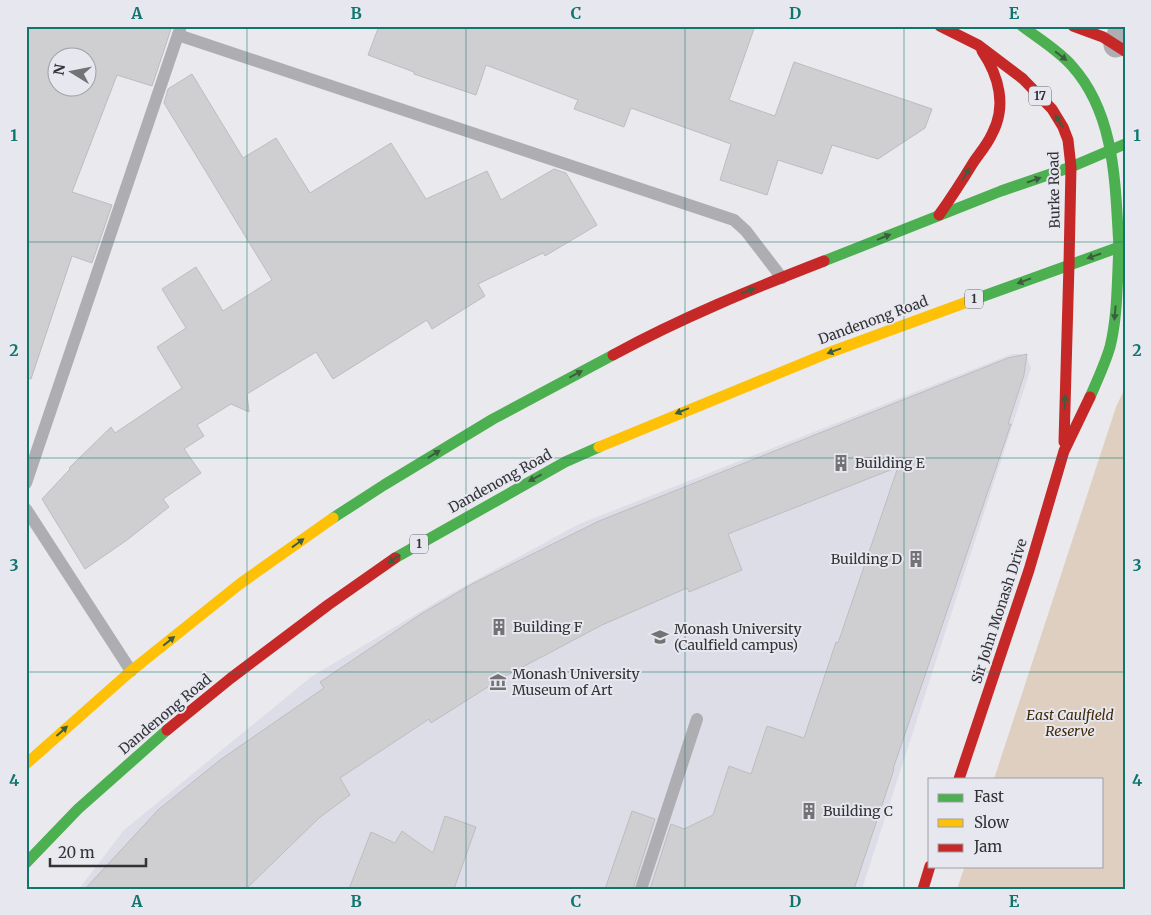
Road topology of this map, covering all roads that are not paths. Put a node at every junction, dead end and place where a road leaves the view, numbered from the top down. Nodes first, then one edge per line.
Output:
1 (940, 26) edge
2 (1022, 26) edge
3 (1073, 26) edge
4 (180, 31) edge
5 (1121, 41) edge
6 (978, 46) junction
7 (1125, 144) edge
8 (1111, 150) junction
9 (1071, 167) junction
10 (939, 215) junction
11 (1122, 246) edge
12 (1069, 264) junction
13 (782, 278) junction
14 (1125, 332) edge
15 (1105, 361) junction
16 (1064, 451) junction
17 (26, 483) edge
18 (26, 509) edge
19 (131, 671) junction
20 (697, 719) dead end
21 (26, 764) edge
22 (959, 778) edge
23 (26, 863) edge
24 (929, 868) edge
25 (641, 889) edge
26 (923, 889) edge

1 - 6 main road, Burke Road / 17
2 -> 8 main road
3 - 5 main road
4 - 13 lane
4 - 17 lane
9 -> 6 main road, Burke Road / 17
10 -> 6 main road
7 - 8 main road
8 - 9 main road
8 - 11 main road
10 -> 9 main road
9 - 12 main road, Burke Road / 17
13 -> 10 main road
11 -> 12 main road, 1
11 -> 15 main road, Sir John Monash Drive
16 -> 12 main road, Sir John Monash Drive
12 -> 23 main road, Dandenong Road / 1
19 -> 13 main road
14 - 15 main road
15 - 16 main road, Sir John Monash Drive
16 - 22 main road, Sir John Monash Drive
18 - 19 lane
21 -> 19 main road
20 - 25 lane
24 - 26 main road

